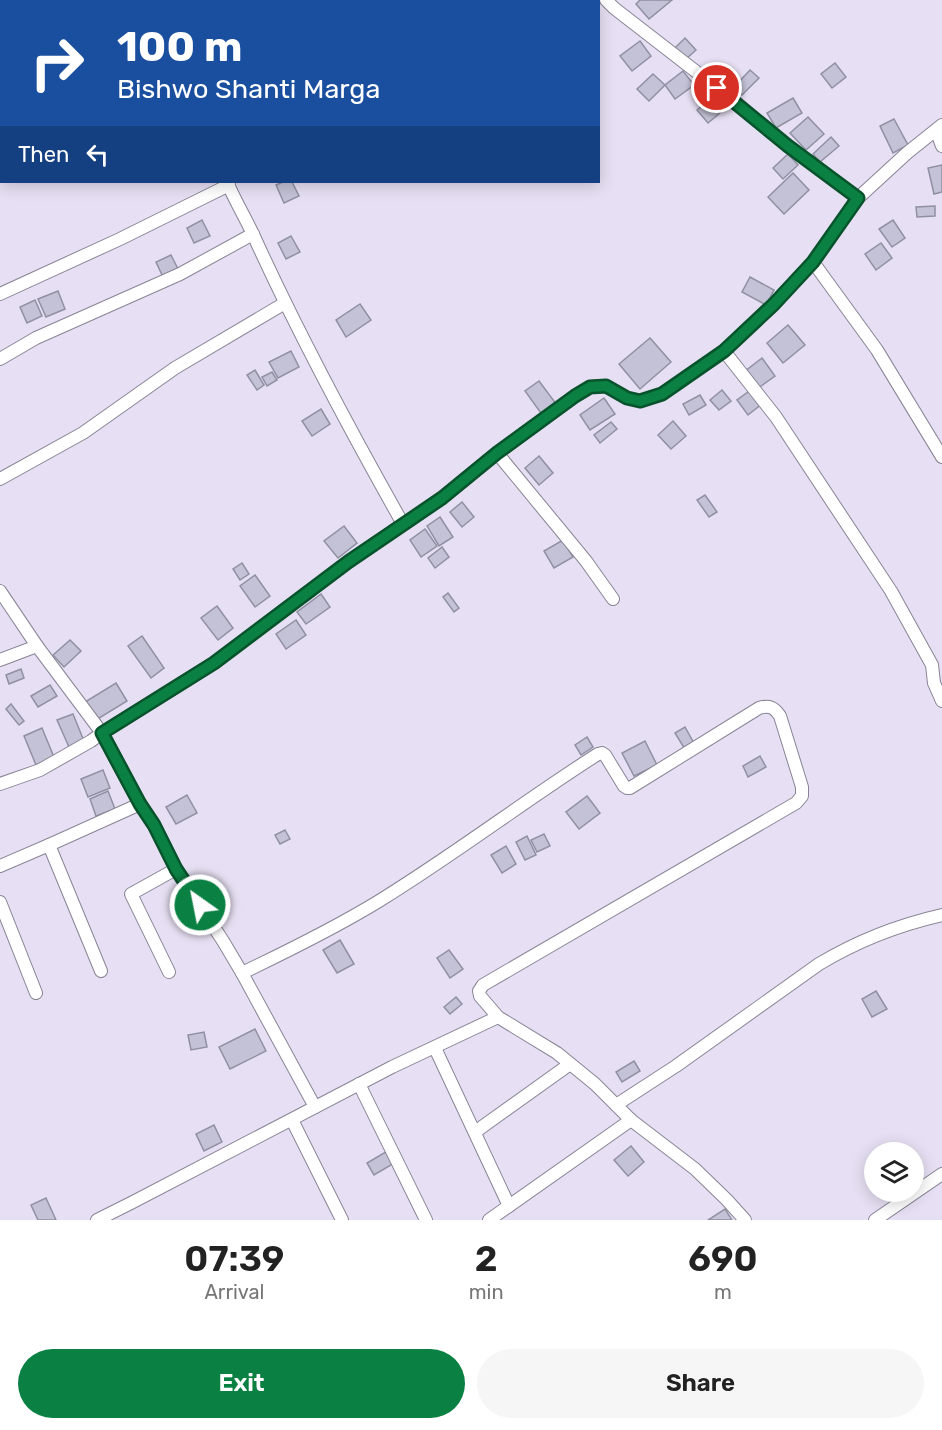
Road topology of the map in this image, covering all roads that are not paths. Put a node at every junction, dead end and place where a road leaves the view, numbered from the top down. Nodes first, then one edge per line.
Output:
1 (606, 0) edge
2 (939, 128) edge
3 (942, 146) edge
4 (228, 183) edge
5 (858, 198) junction
6 (253, 234) junction
7 (813, 262) junction
8 (0, 294) edge
9 (285, 303) junction
10 (724, 351) junction
11 (0, 359) edge
12 (497, 453) junction
13 (942, 457) edge
14 (0, 479) edge
15 (403, 524) junction
16 (0, 591) edge
17 (613, 599) dead end
18 (37, 646) junction
19 (0, 660) edge
20 (942, 701) edge
21 (102, 733) junction
22 (0, 784) edge
23 (140, 804) junction
24 (49, 845) junction
25 (0, 866) edge
26 (176, 869) junction
27 (0, 902) edge
28 (942, 915) edge
29 (101, 971) dead end
30 (169, 972) dead end
31 (242, 974) junction
32 (36, 993) dead end
33 (498, 1017) junction
34 (435, 1048) junction
35 (570, 1064) junction
36 (359, 1084) junction
37 (616, 1105) junction
38 (315, 1107) junction
39 (292, 1120) junction
40 (631, 1120) junction
41 (475, 1132) junction
42 (942, 1174) edge
43 (509, 1206) junction
44 (97, 1220) edge
45 (342, 1220) edge
46 (426, 1220) edge
47 (489, 1220) edge
48 (745, 1220) edge
49 (875, 1220) edge

1 - 5 street
2 - 3 street
2 - 5 street
4 - 6 street
4 - 8 street
5 - 7 street
6 - 9 street
6 - 11 street
7 - 10 street
7 - 13 street
9 - 14 street
9 - 15 street
10 - 12 street
10 - 20 street
12 - 15 street
12 - 17 street
15 - 21 street
16 - 18 street
18 - 19 street
18 - 21 street
21 - 22 street
21 - 23 street
23 - 24 street
23 - 26 street
24 - 25 street
24 - 29 street
26 - 30 street
26 - 31 street
27 - 32 street
28 - 37 street
31 - 33 street
31 - 38 street
33 - 34 street
33 - 35 street
34 - 36 street
34 - 41 street
35 - 37 street
35 - 41 street
36 - 38 street
36 - 46 street
37 - 40 street
38 - 39 street
39 - 44 street
39 - 45 street
40 - 43 street
40 - 48 street
41 - 43 street
42 - 49 street
43 - 47 street

